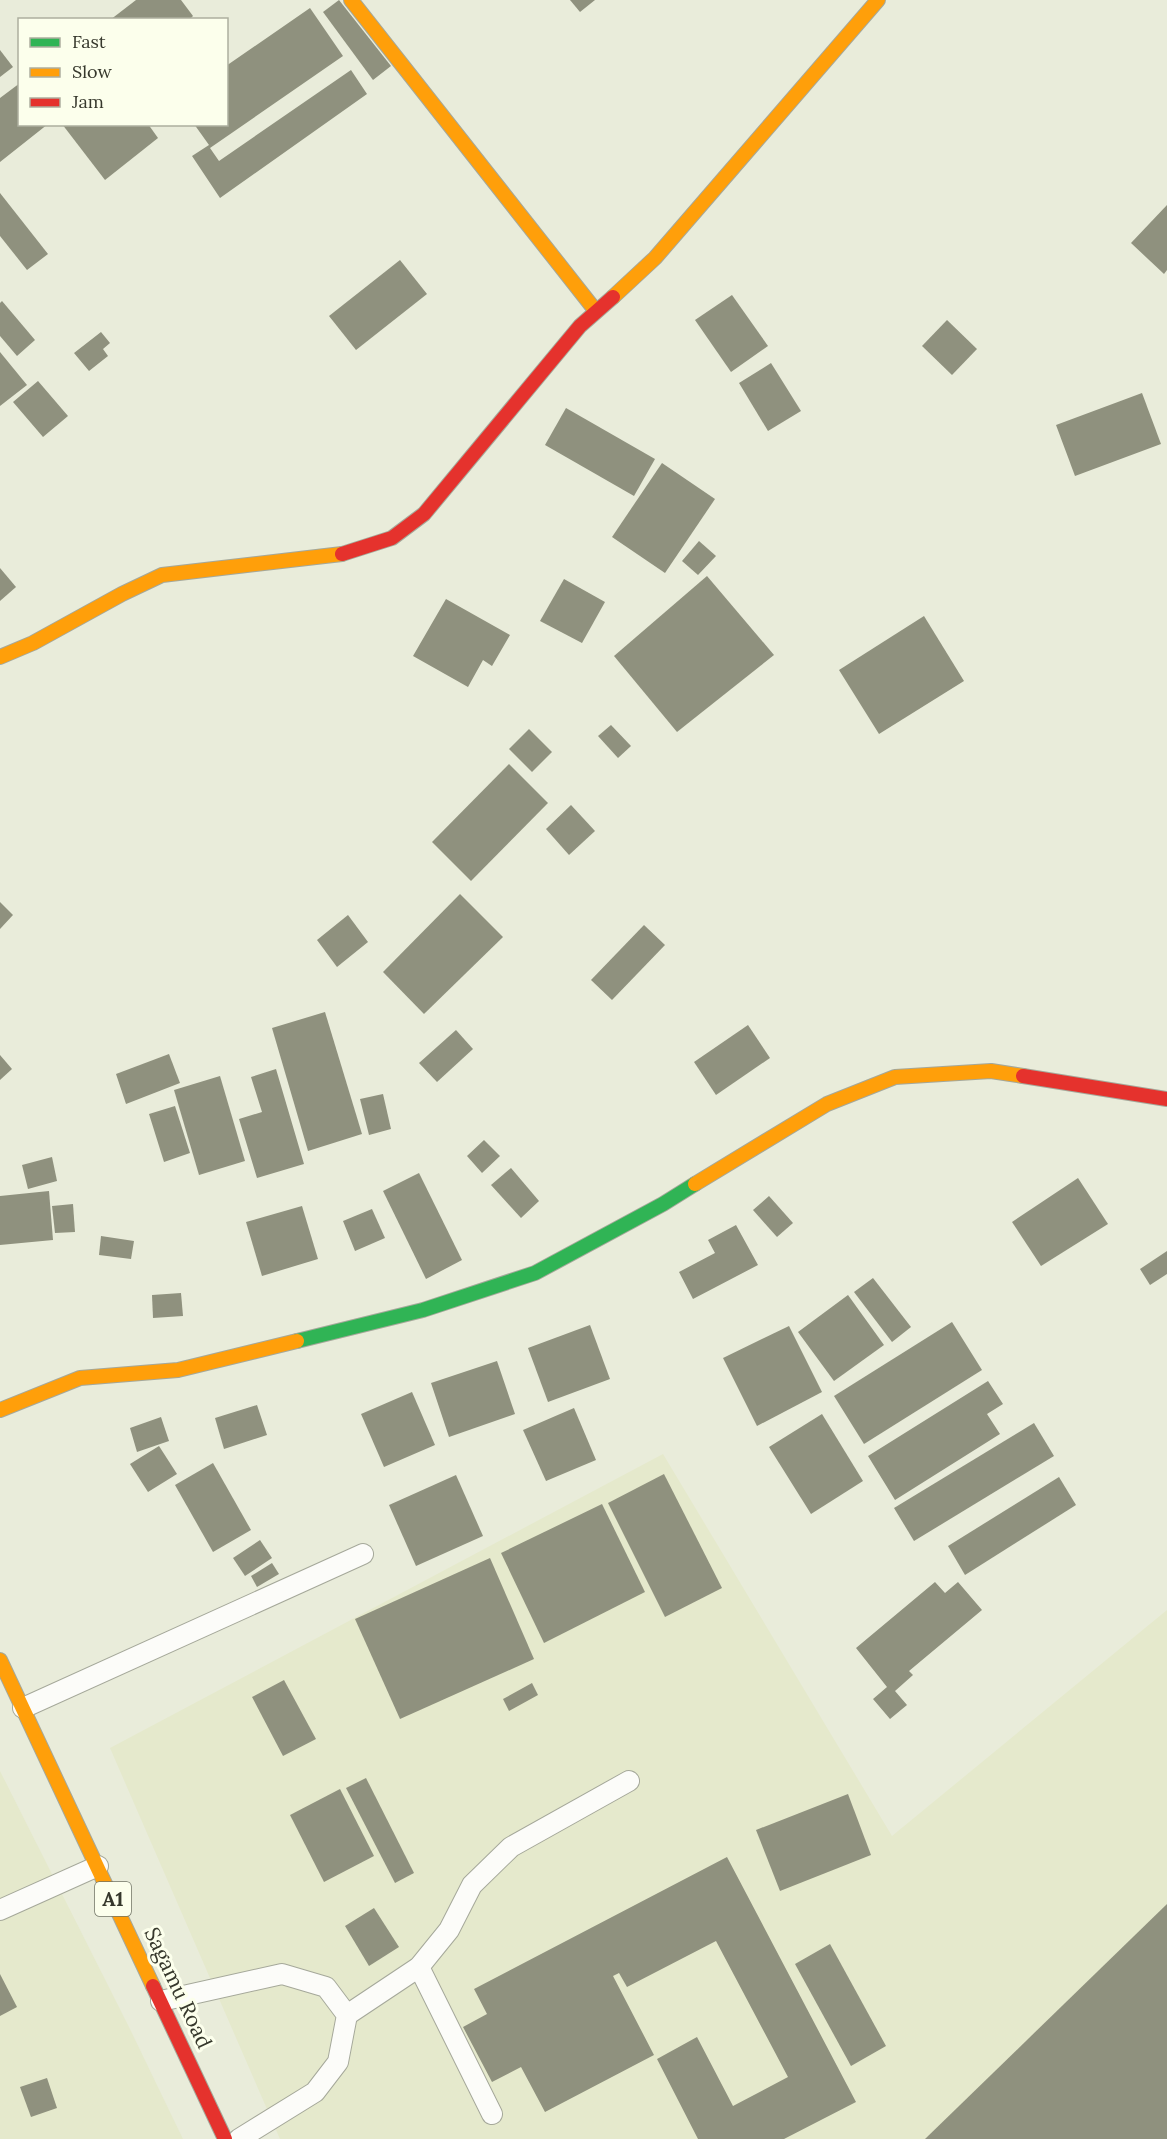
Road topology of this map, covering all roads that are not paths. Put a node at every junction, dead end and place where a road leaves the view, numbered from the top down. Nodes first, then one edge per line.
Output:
1 (351, 0) edge
2 (878, 0) edge
3 (595, 310) junction
4 (0, 657) edge
5 (1167, 1099) edge
6 (0, 1410) edge
7 (363, 1554) dead end
8 (0, 1660) edge
9 (23, 1708) junction
10 (629, 1781) dead end
11 (98, 1866) junction
12 (0, 1910) edge
13 (419, 1967) junction
14 (161, 2001) junction
15 (347, 2015) junction
16 (492, 2114) dead end
17 (225, 2139) edge
18 (239, 2139) edge

1 - 3 main road
2 - 3 main road
3 - 4 main road
5 - 6 main road
7 - 9 lane
8 - 9 main road, Sagamu Road / A1
9 - 11 main road, Sagamu Road / A1
10 - 13 lane
11 - 12 lane
11 - 14 main road, Sagamu Road / A1
13 - 15 lane
13 - 16 lane
14 - 15 lane
14 - 17 main road, Sagamu Road / A1
15 - 18 lane

